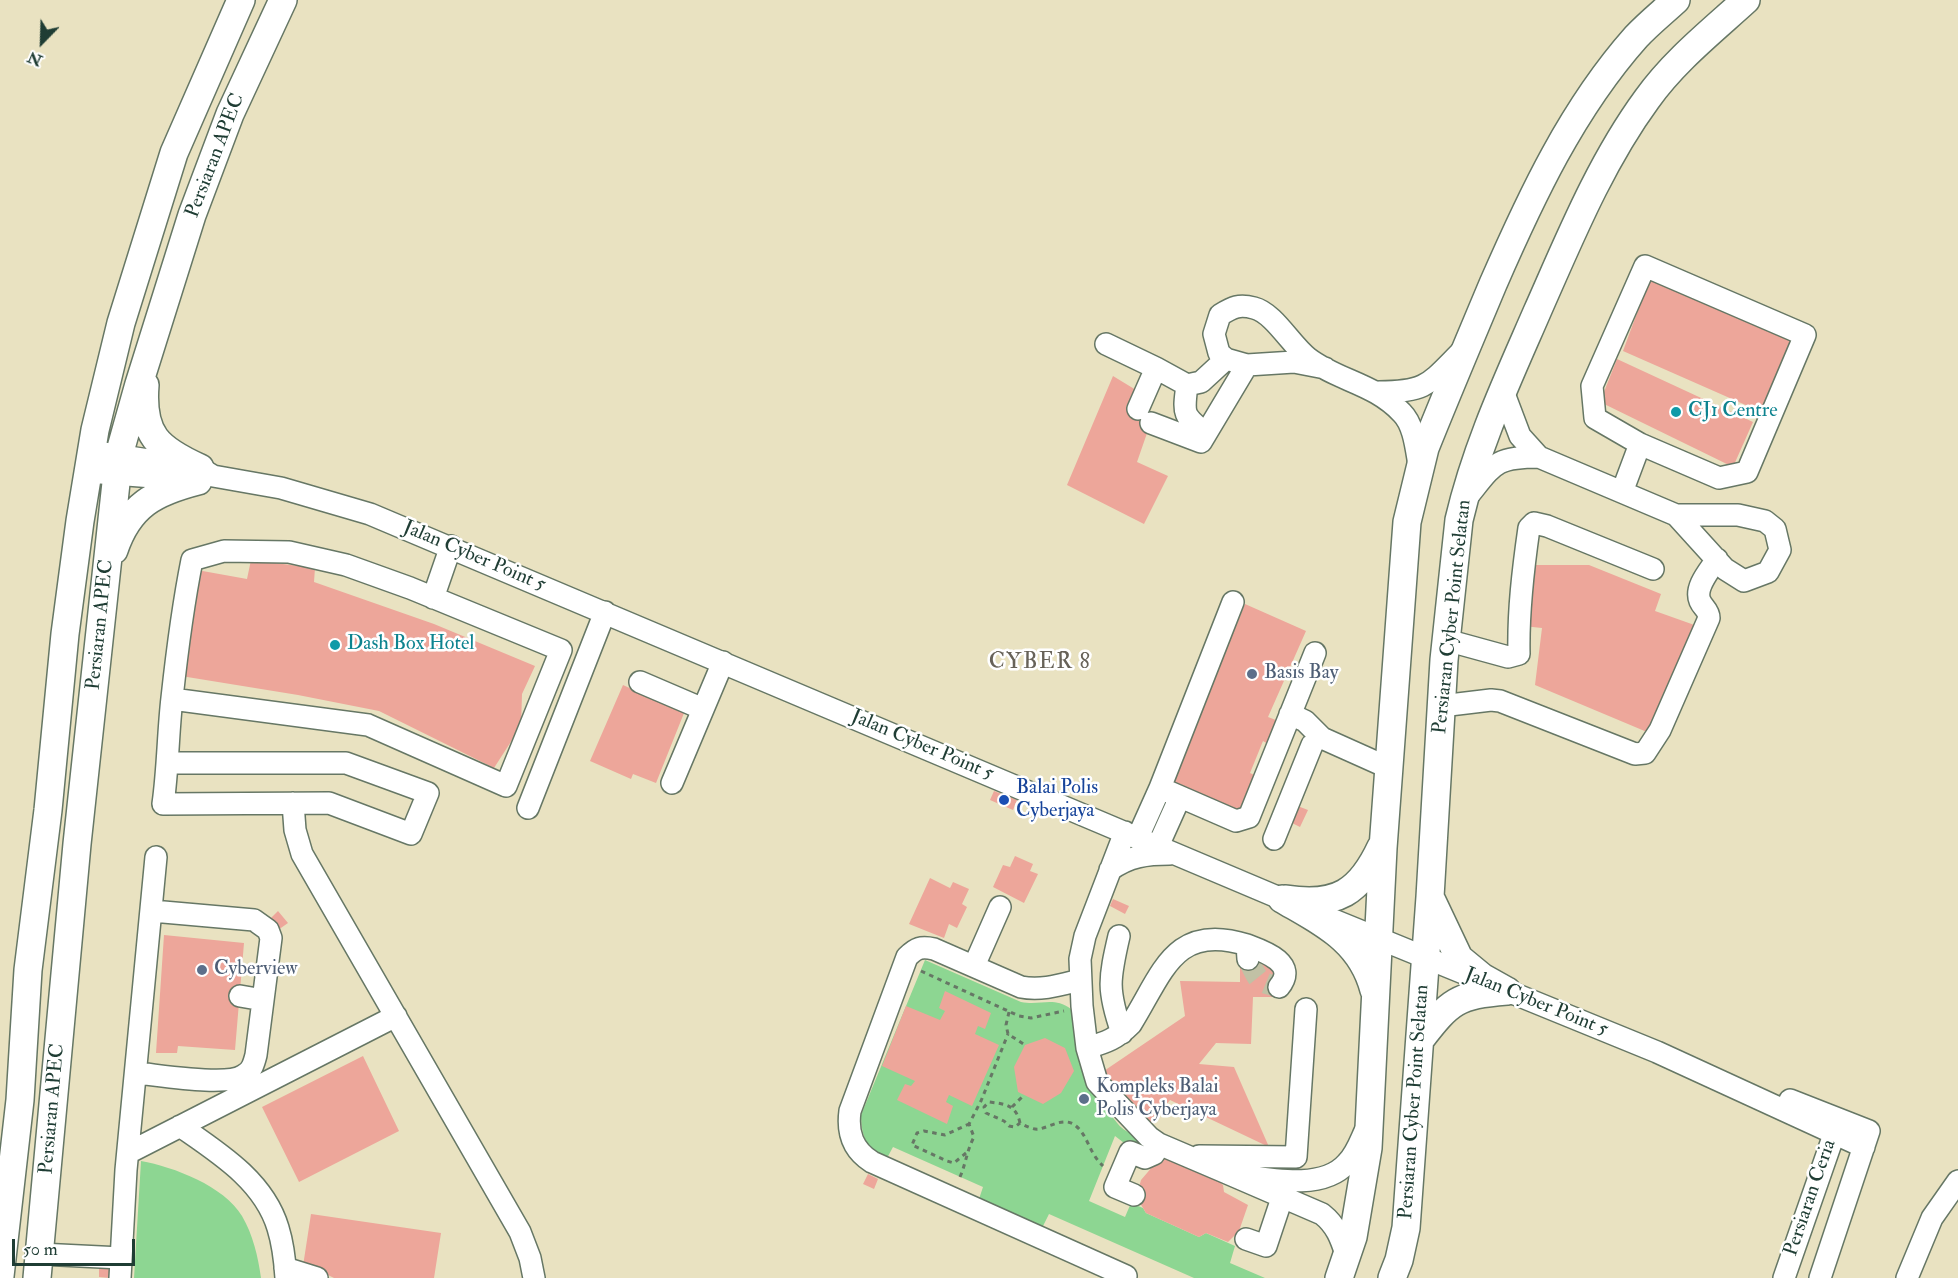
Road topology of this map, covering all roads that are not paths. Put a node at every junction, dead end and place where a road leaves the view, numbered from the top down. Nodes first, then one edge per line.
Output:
1 (241, 0) edge
2 (283, 0) edge
3 (1676, 0) edge
4 (1746, 0) edge
5 (1106, 344) dead end
6 (1467, 346) junction
7 (147, 357) junction
8 (1237, 362) junction
9 (1156, 368) junction
10 (1325, 368) junction
11 (1187, 385) junction
12 (1503, 391) junction
13 (1379, 392) junction
14 (1206, 434) junction
15 (1640, 444) junction
16 (1539, 457) junction
17 (89, 462) junction
18 (118, 464) junction
19 (1419, 465) junction
20 (204, 475) junction
21 (1622, 492) junction
22 (1463, 503) junction
23 (1676, 514) junction
24 (451, 546) junction
25 (1717, 559) junction
26 (1653, 568) dead end
27 (106, 573) junction
28 (433, 598) junction
29 (1233, 602) dead end
30 (605, 612) junction
31 (1446, 640) junction
32 (1315, 653) dead end
33 (723, 662) junction
34 (640, 682) dead end
35 (172, 699) junction
36 (1441, 706) junction
37 (703, 709) junction
38 (1290, 714) junction
39 (1317, 742) junction
40 (1279, 743) junction
41 (168, 763) junction
42 (1389, 768) junction
43 (672, 783) dead end
44 (1160, 788) junction
45 (1180, 796) junction
46 (293, 802) junction
47 (528, 808) dead end
48 (1086, 816) junction
49 (1131, 835) junction
50 (1274, 839) dead end
51 (1384, 841) junction
52 (1168, 850) junction
53 (156, 857) dead end
54 (1110, 870) junction
55 (1430, 897) junction
56 (1282, 899) junction
57 (1000, 907) dead end
58 (152, 911) junction
59 (1119, 936) dead end
60 (1379, 938) junction
61 (1426, 958) junction
62 (974, 966) junction
63 (1080, 980) junction
64 (1279, 987) dead end
65 (1507, 991) junction
66 (240, 996) dead end
67 (263, 999) junction
68 (1377, 1000) junction
69 (1306, 1010) dead end
70 (396, 1016) junction
71 (1122, 1033) junction
72 (1420, 1040) junction
73 (1087, 1048) junction
74 (1657, 1052) junction
75 (136, 1073) junction
76 (20, 1100) junction
77 (1370, 1118) junction
78 (1803, 1120) junction
79 (180, 1126) junction
80 (1836, 1127) junction
81 (1866, 1139) joint
82 (1160, 1144) junction
83 (128, 1153) junction
84 (1186, 1155) junction
85 (1278, 1157) junction
86 (0, 1165) edge
87 (1958, 1181) edge
88 (1281, 1187) junction
89 (1814, 1189) junction
90 (1134, 1195) dead end
91 (1246, 1239) dead end
92 (39, 1266) edge
93 (1343, 1267) edge
94 (121, 1268) edge
95 (285, 1273) edge
96 (0, 1275) edge
97 (1126, 1276) dead end
98 (16, 1278) edge
99 (317, 1278) edge
100 (534, 1278) edge
101 (1392, 1278) edge
102 (1784, 1278) edge
103 (1820, 1278) edge
104 (1907, 1278) edge

1 - 17 main road, Persiaran APEC
2 - 7 main road, Persiaran APEC
3 - 6 main road
4 - 12 main road, Persiaran Cyber Point Selatan
5 - 9 street
6 - 13 street
6 - 19 main road
7 - 18 main road, Persiaran APEC
7 - 20 main road
8 - 10 street
8 - 10 street
8 - 11 street
8 - 14 street
9 - 11 street
9 - 14 street
10 - 13 street
11 - 14 street
12 - 16 street
12 - 22 main road, Persiaran Cyber Point Selatan
13 - 19 street
15 - 15 street
15 - 21 street
16 - 21 street
16 - 22 street
17 - 18 street, Jalan Cyber Point 5
17 - 76 main road, Persiaran APEC
18 - 20 street, Jalan Cyber Point 5
18 - 27 main road, Persiaran APEC
19 - 42 main road
20 - 24 street, Jalan Cyber Point 5
20 - 27 main road
21 - 23 street
22 - 31 main road, Persiaran Cyber Point Selatan
23 - 25 street
23 - 25 street
24 - 28 street
24 - 30 street, Jalan Cyber Point 5
25 - 36 street
26 - 31 street
27 - 92 main road, Persiaran APEC
28 - 35 street
28 - 35 street
29 - 44 street
30 - 33 street, Jalan Cyber Point 5
30 - 47 street
31 - 36 main road, Persiaran Cyber Point Selatan
32 - 38 street
33 - 37 street
33 - 48 street, Jalan Cyber Point 5
34 - 37 street
35 - 41 street
36 - 55 main road, Persiaran Cyber Point Selatan
37 - 43 street
38 - 39 street
38 - 40 street
39 - 40 street
39 - 42 street
39 - 50 street
40 - 45 street
41 - 46 street
41 - 46 street
42 - 51 main road
44 - 45 street
44 - 49 street
45 - 52 street
46 - 70 street
48 - 49 street, Jalan Cyber Point 5
48 - 54 street
49 - 52 street, Jalan Cyber Point 5
49 - 54 street
51 - 56 main road
51 - 60 main road
52 - 54 street
52 - 56 street, Jalan Cyber Point 5
53 - 58 street
54 - 63 street
55 - 61 main road, Persiaran Cyber Point Selatan
55 - 65 main road
56 - 60 street, Jalan Cyber Point 5
56 - 68 main road
57 - 62 street
58 - 67 street
58 - 75 street
59 - 71 street
60 - 61 street, Jalan Cyber Point 5
60 - 68 main road
61 - 65 street, Jalan Cyber Point 5
61 - 72 main road, Persiaran Cyber Point Selatan
62 - 63 street
62 - 97 street
63 - 73 street
64 - 71 street
65 - 72 main road
65 - 74 street, Jalan Cyber Point 5
66 - 67 street
67 - 75 street
68 - 77 main road
69 - 85 street
70 - 79 street
70 - 100 street
71 - 73 street
72 - 101 main road, Persiaran Cyber Point Selatan
73 - 82 street
74 - 78 street, Jalan Cyber Point 5
74 - 80 street, Jalan Cyber Point 5
75 - 83 street
76 - 86 street
76 - 96 main road, Persiaran APEC
77 - 88 street
77 - 93 main road
78 - 80 street, Jalan Cyber Point 5
78 - 89 street
79 - 83 street
79 - 95 street
80 - 81 street, Jalan Cyber Point 5
80 - 89 street, Persiaran Ceria
81 - 103 street, Persiaran Ceria
82 - 84 street
82 - 90 street
83 - 94 street
84 - 85 street
84 - 88 street
85 - 88 street
87 - 104 street
88 - 91 street
88 - 93 street
89 - 102 street, Persiaran Ceria
92 - 94 street
92 - 98 main road
95 - 99 street

